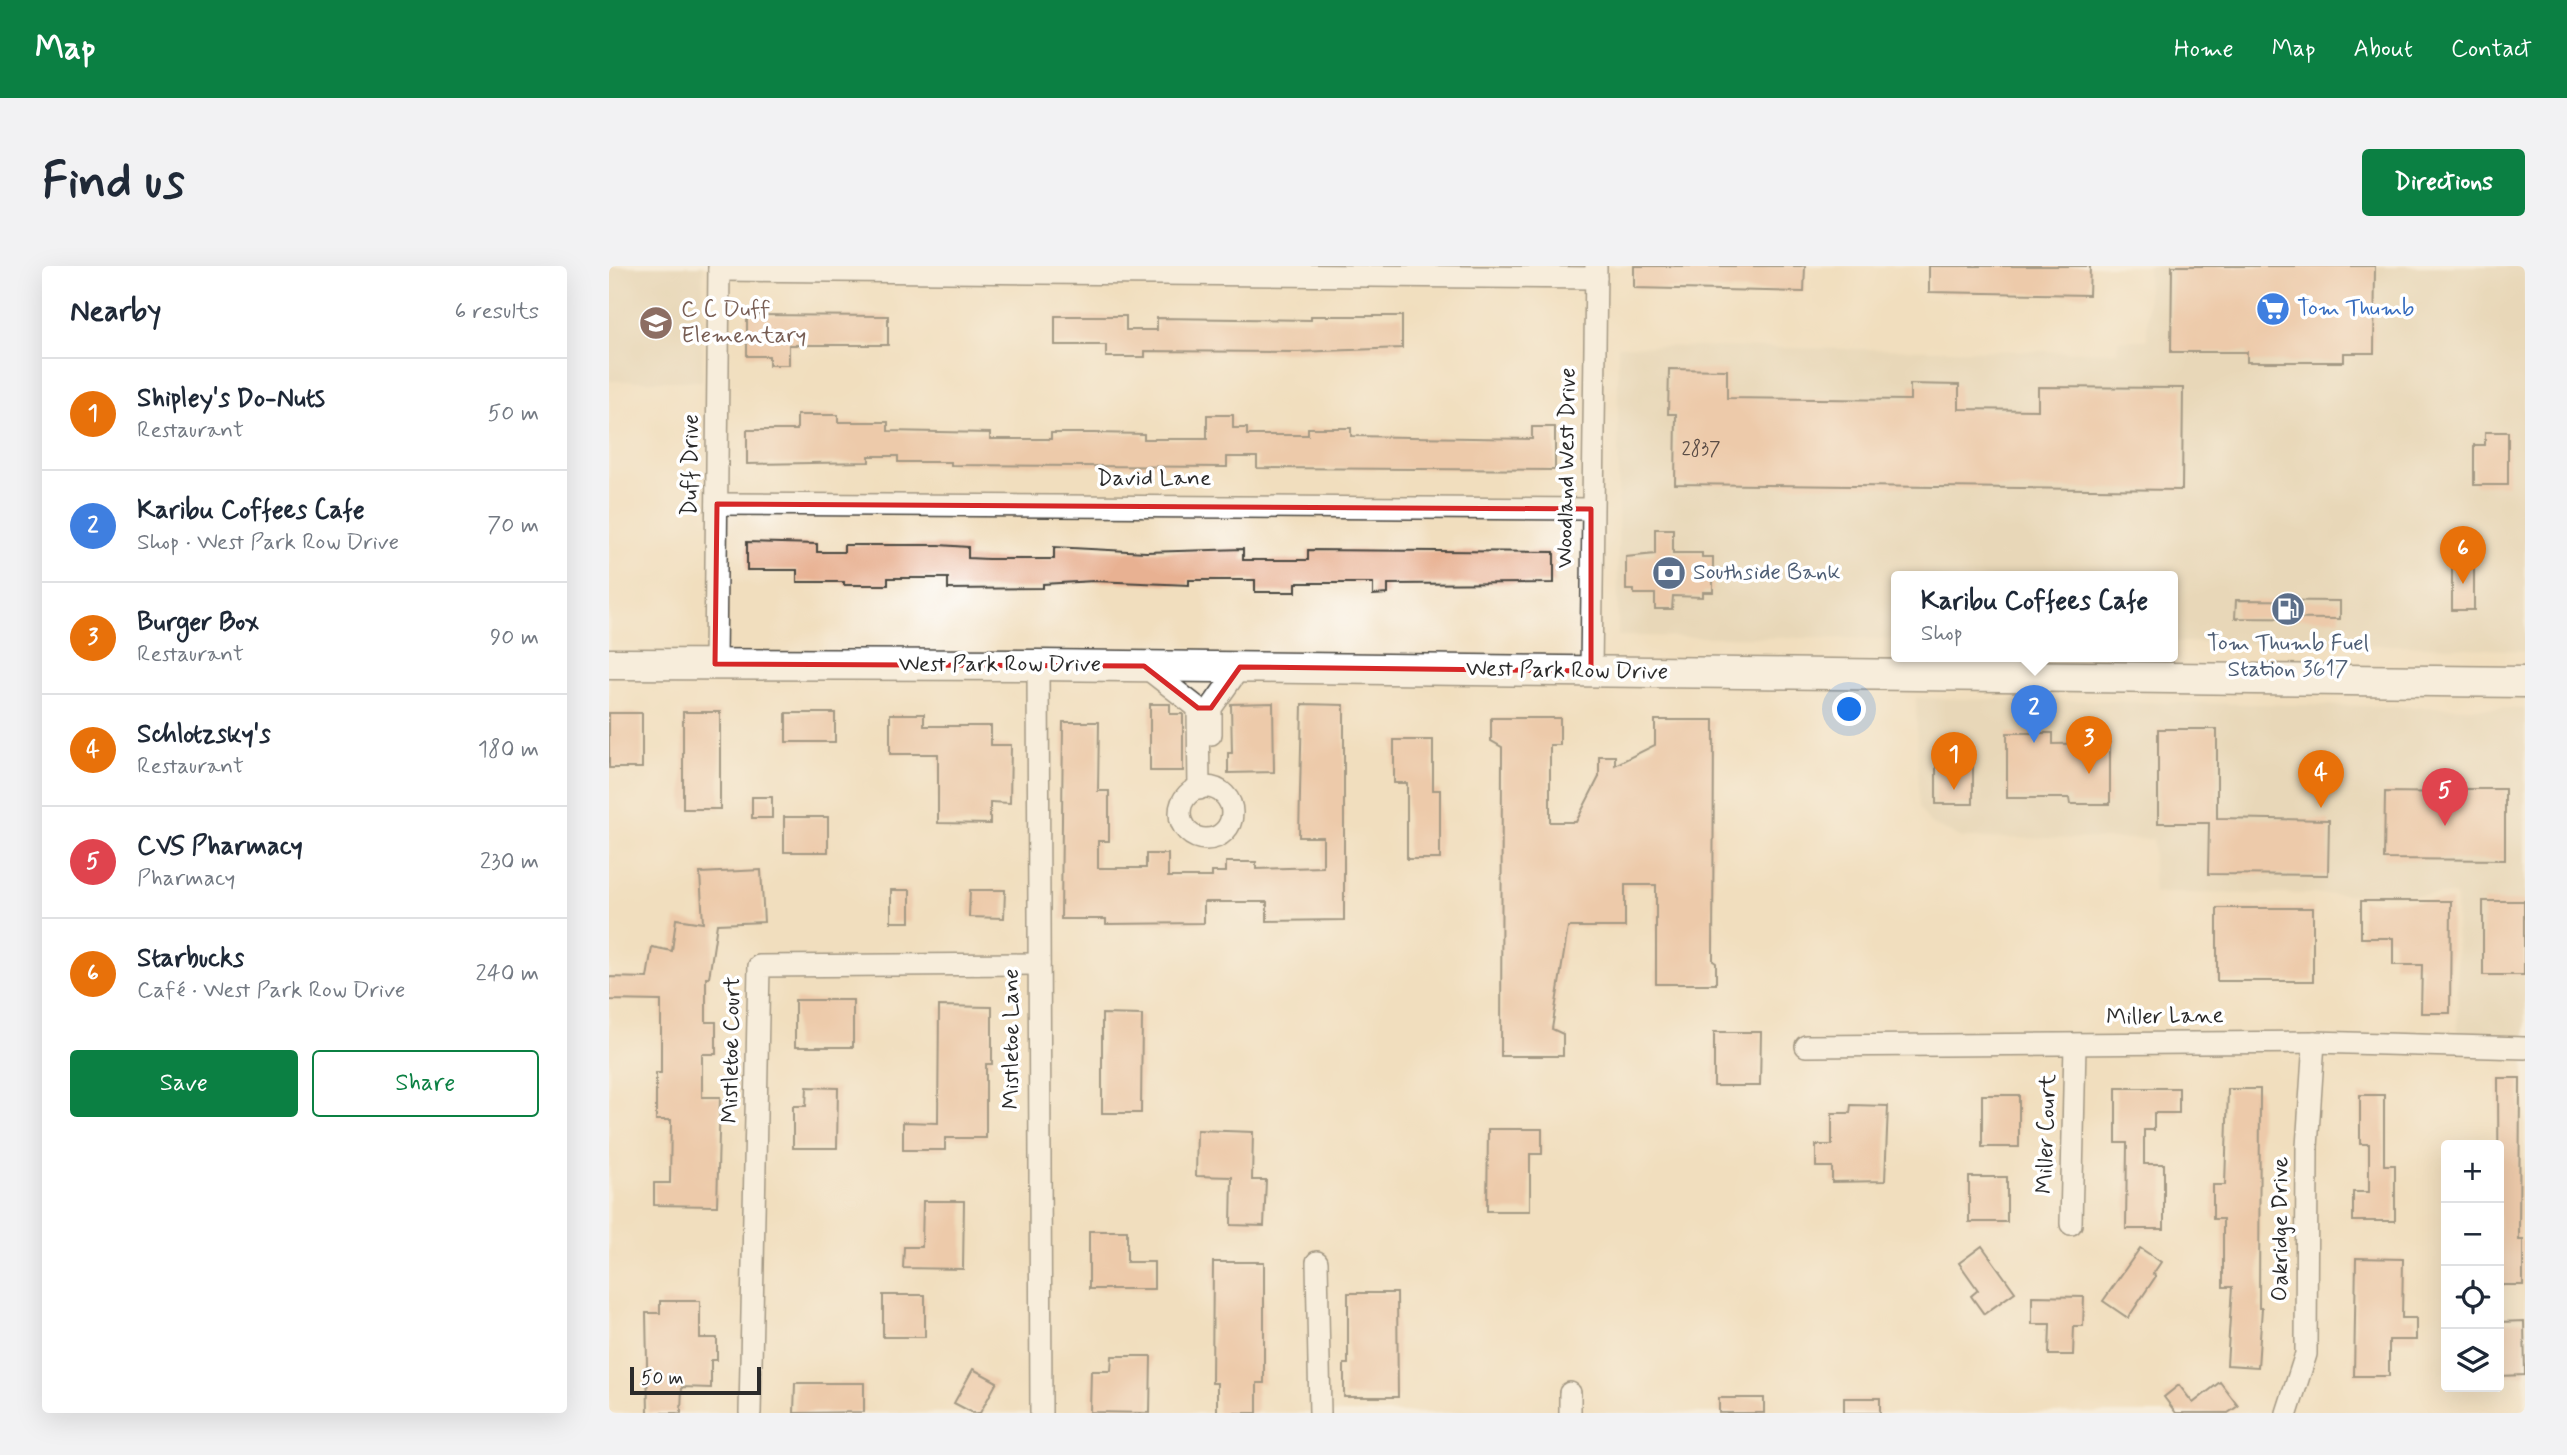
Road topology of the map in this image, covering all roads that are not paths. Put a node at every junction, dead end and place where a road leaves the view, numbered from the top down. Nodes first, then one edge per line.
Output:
1 (719, 268) edge
2 (1596, 272) edge
3 (717, 504) junction
4 (1591, 509) junction
5 (609, 664) edge
6 (715, 664) junction
7 (1038, 665) junction
8 (1144, 666) junction
9 (1240, 667) junction
10 (1591, 671) junction
11 (2525, 682) edge
12 (1205, 708) junction
13 (1206, 788) dead end
14 (1039, 964) junction
15 (2314, 1042) junction
16 (2075, 1045) junction
17 (1806, 1046) dead end
18 (2525, 1048) edge
19 (2071, 1224) dead end
20 (1317, 1262) dead end
21 (750, 1413) edge
22 (1041, 1413) edge
23 (1320, 1413) edge
24 (2287, 1413) edge

1 - 2 street
1 - 3 street, Duff Drive
2 - 4 street, Woodland West Drive
3 - 4 street, David Lane
3 - 6 street, Duff Drive
4 - 10 street, Woodland West Drive
5 - 6 main road, West Park Row Drive
6 - 7 main road, West Park Row Drive
7 - 8 main road, West Park Row Drive
7 - 14 street, Mistletoe Lane
8 - 9 main road, West Park Row Drive
8 - 12 street
9 - 10 main road, West Park Row Drive
9 - 12 street
10 - 11 main road, West Park Row Drive
12 - 13 street
14 - 21 street, Mistletoe Court
14 - 22 street, Mistletoe Lane
15 - 16 street, Miller Lane
15 - 18 street, Miller Lane
15 - 24 street, Oakridge Drive
16 - 17 street, Miller Lane
16 - 19 street, Miller Court
20 - 23 street

